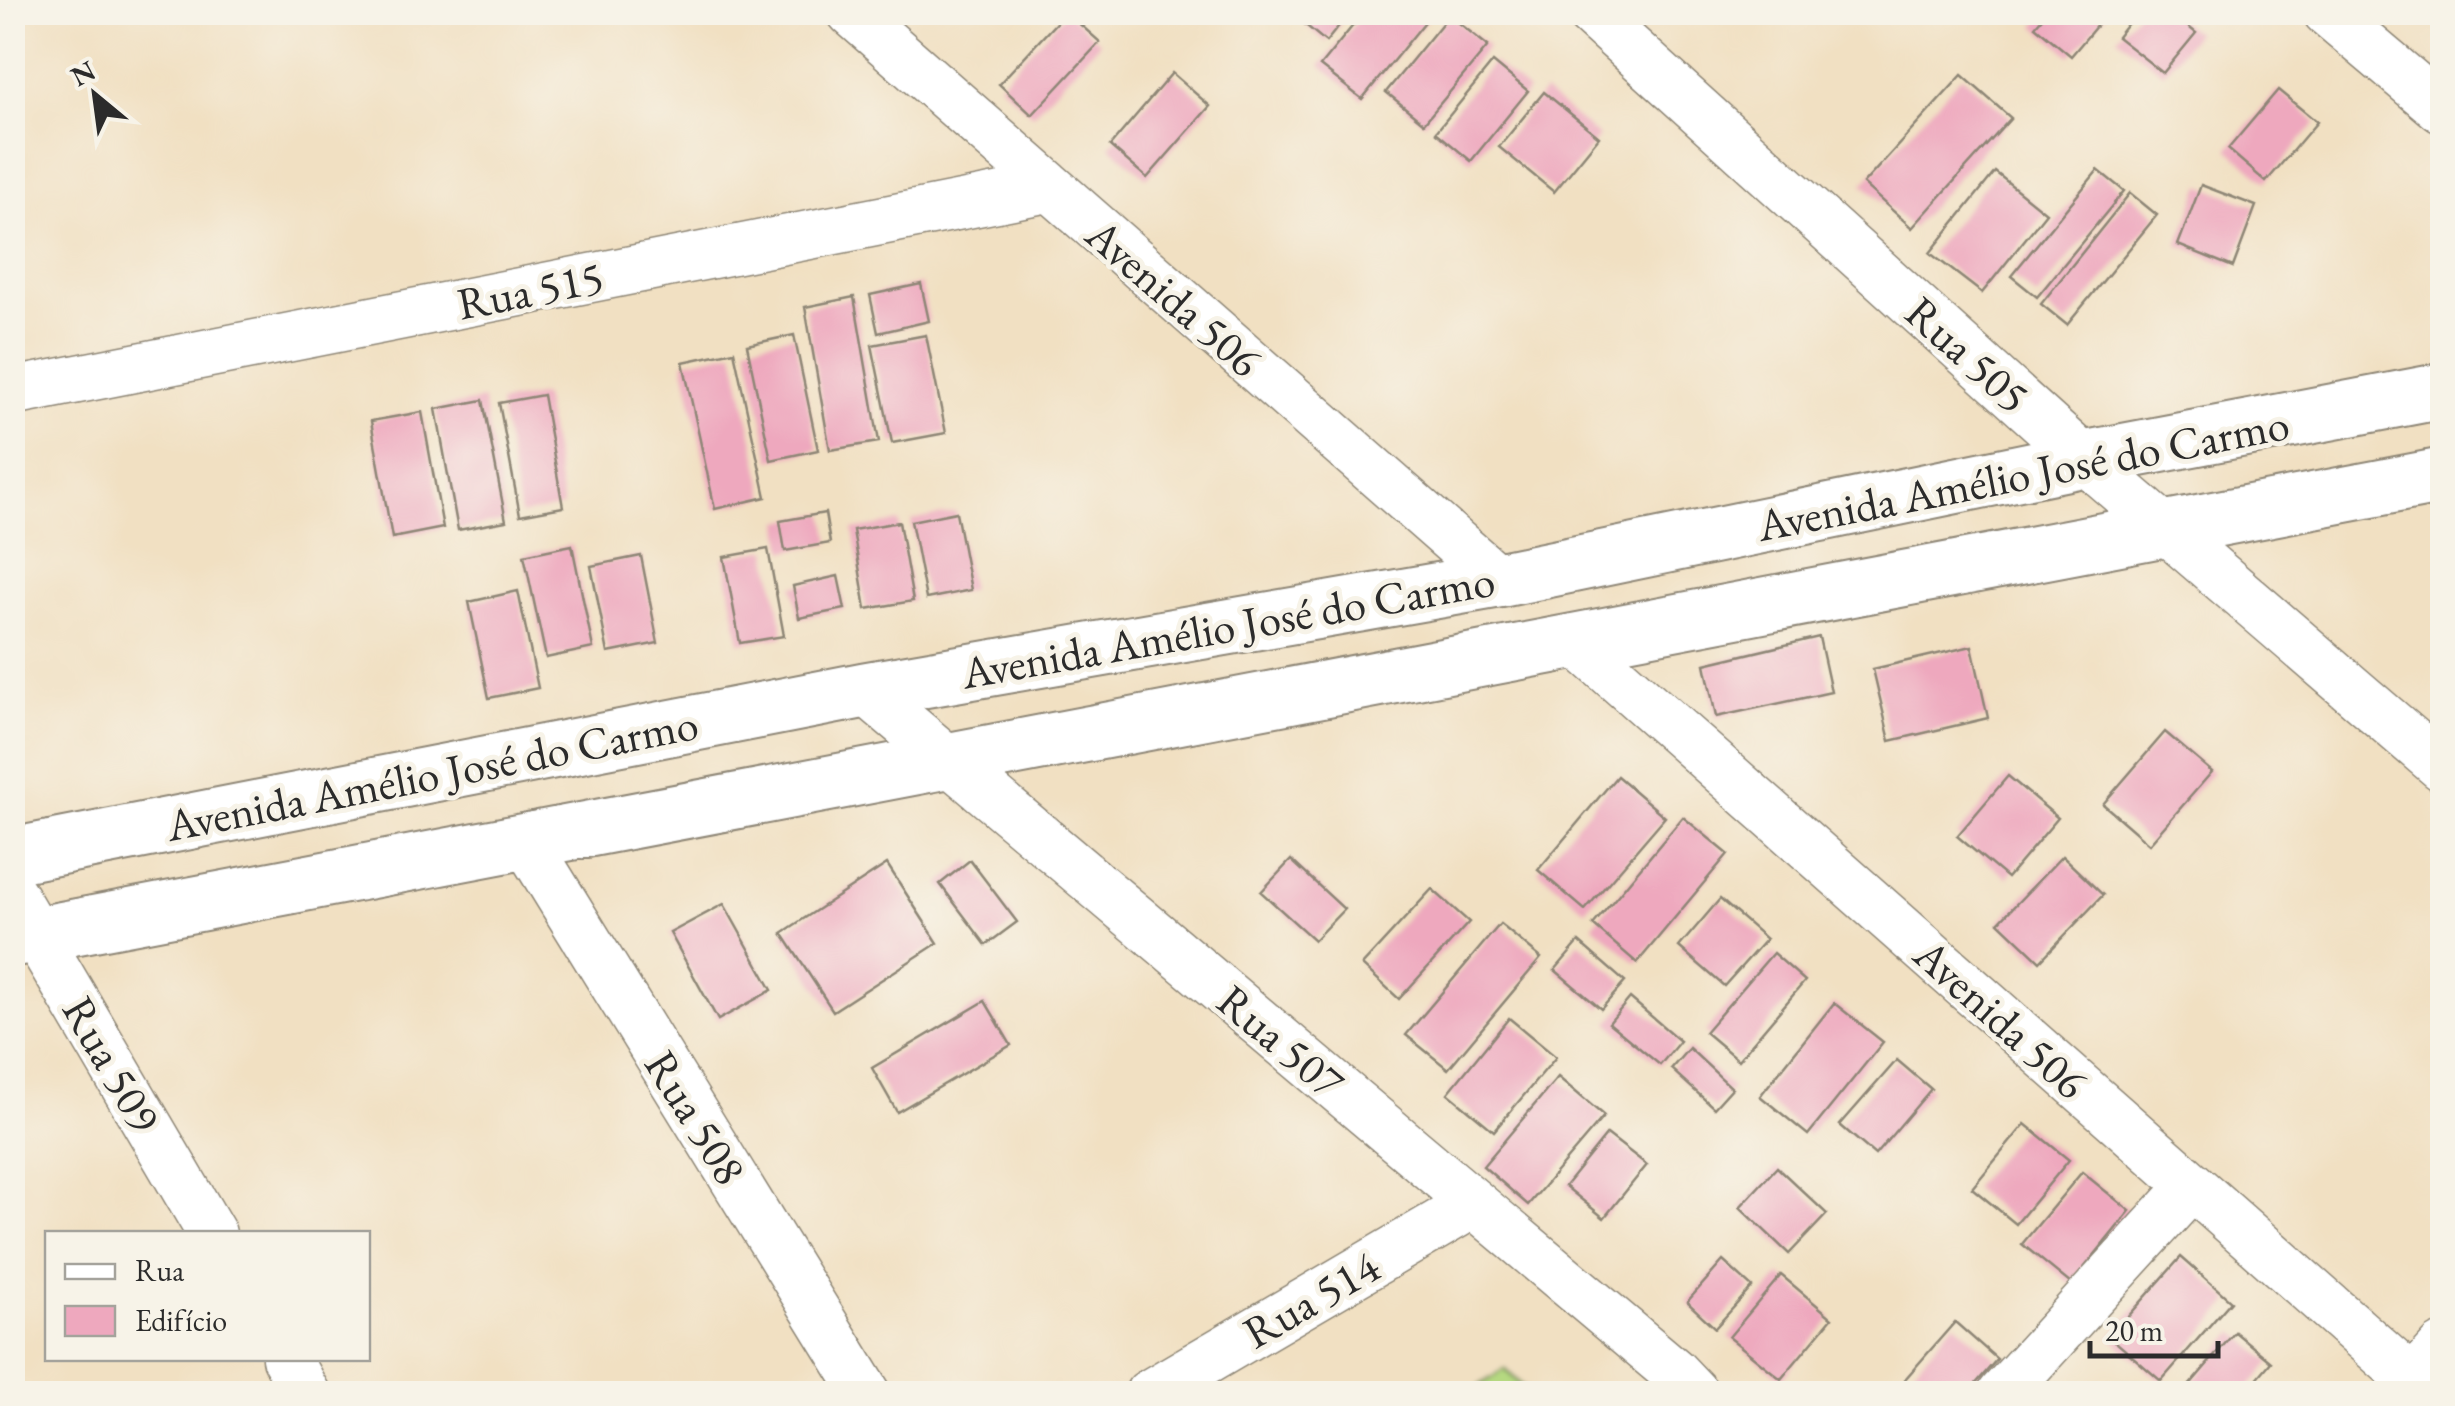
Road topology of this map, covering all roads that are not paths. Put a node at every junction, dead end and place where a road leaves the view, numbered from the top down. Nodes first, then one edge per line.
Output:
1 (851, 12) edge
2 (1590, 12) edge
3 (2327, 12) edge
4 (2442, 109) edge
5 (1048, 188) junction
6 (2442, 391) edge
7 (12, 392) edge
8 (2084, 459) junction
9 (2442, 476) edge
10 (2164, 529) junction
11 (1498, 580) junction
12 (1575, 641) junction
13 (865, 690) junction
14 (952, 761) junction
15 (2442, 767) edge
16 (524, 840) junction
17 (12, 856) edge
18 (20, 922) edge
19 (2192, 1187) junction
20 (1473, 1204) junction
21 (210, 1231) edge
22 (288, 1361) edge
23 (2428, 1374) edge
24 (306, 1394) edge
25 (867, 1394) edge
26 (1149, 1394) edge
27 (1695, 1394) edge
28 (2002, 1394) edge

1 - 5 street, Avenida 506
2 - 8 street, Rua 505
3 - 4 street
5 - 7 street, Rua 515
5 - 11 street, Avenida 506
6 - 8 street, Avenida Amélio José do Carmo
8 - 10 street, Rua 505
8 - 11 street, Avenida Amélio José do Carmo
9 - 10 street, Avenida Amélio José do Carmo
10 - 12 street, Avenida Amélio José do Carmo
10 - 15 street, Rua 505
11 - 13 street, Avenida Amélio José do Carmo
12 - 14 street, Avenida Amélio José do Carmo
12 - 19 street, Avenida 506
13 - 14 street, Rua 507
13 - 17 street, Avenida Amélio José do Carmo
14 - 16 street, Avenida Amélio José do Carmo
14 - 20 street, Rua 507
16 - 18 street, Avenida Amélio José do Carmo
16 - 25 street, Rua 508
18 - 21 street, Rua 509
19 - 23 street, Avenida 506
19 - 28 street
20 - 26 street, Rua 514
20 - 27 street, Rua 507
22 - 24 street

